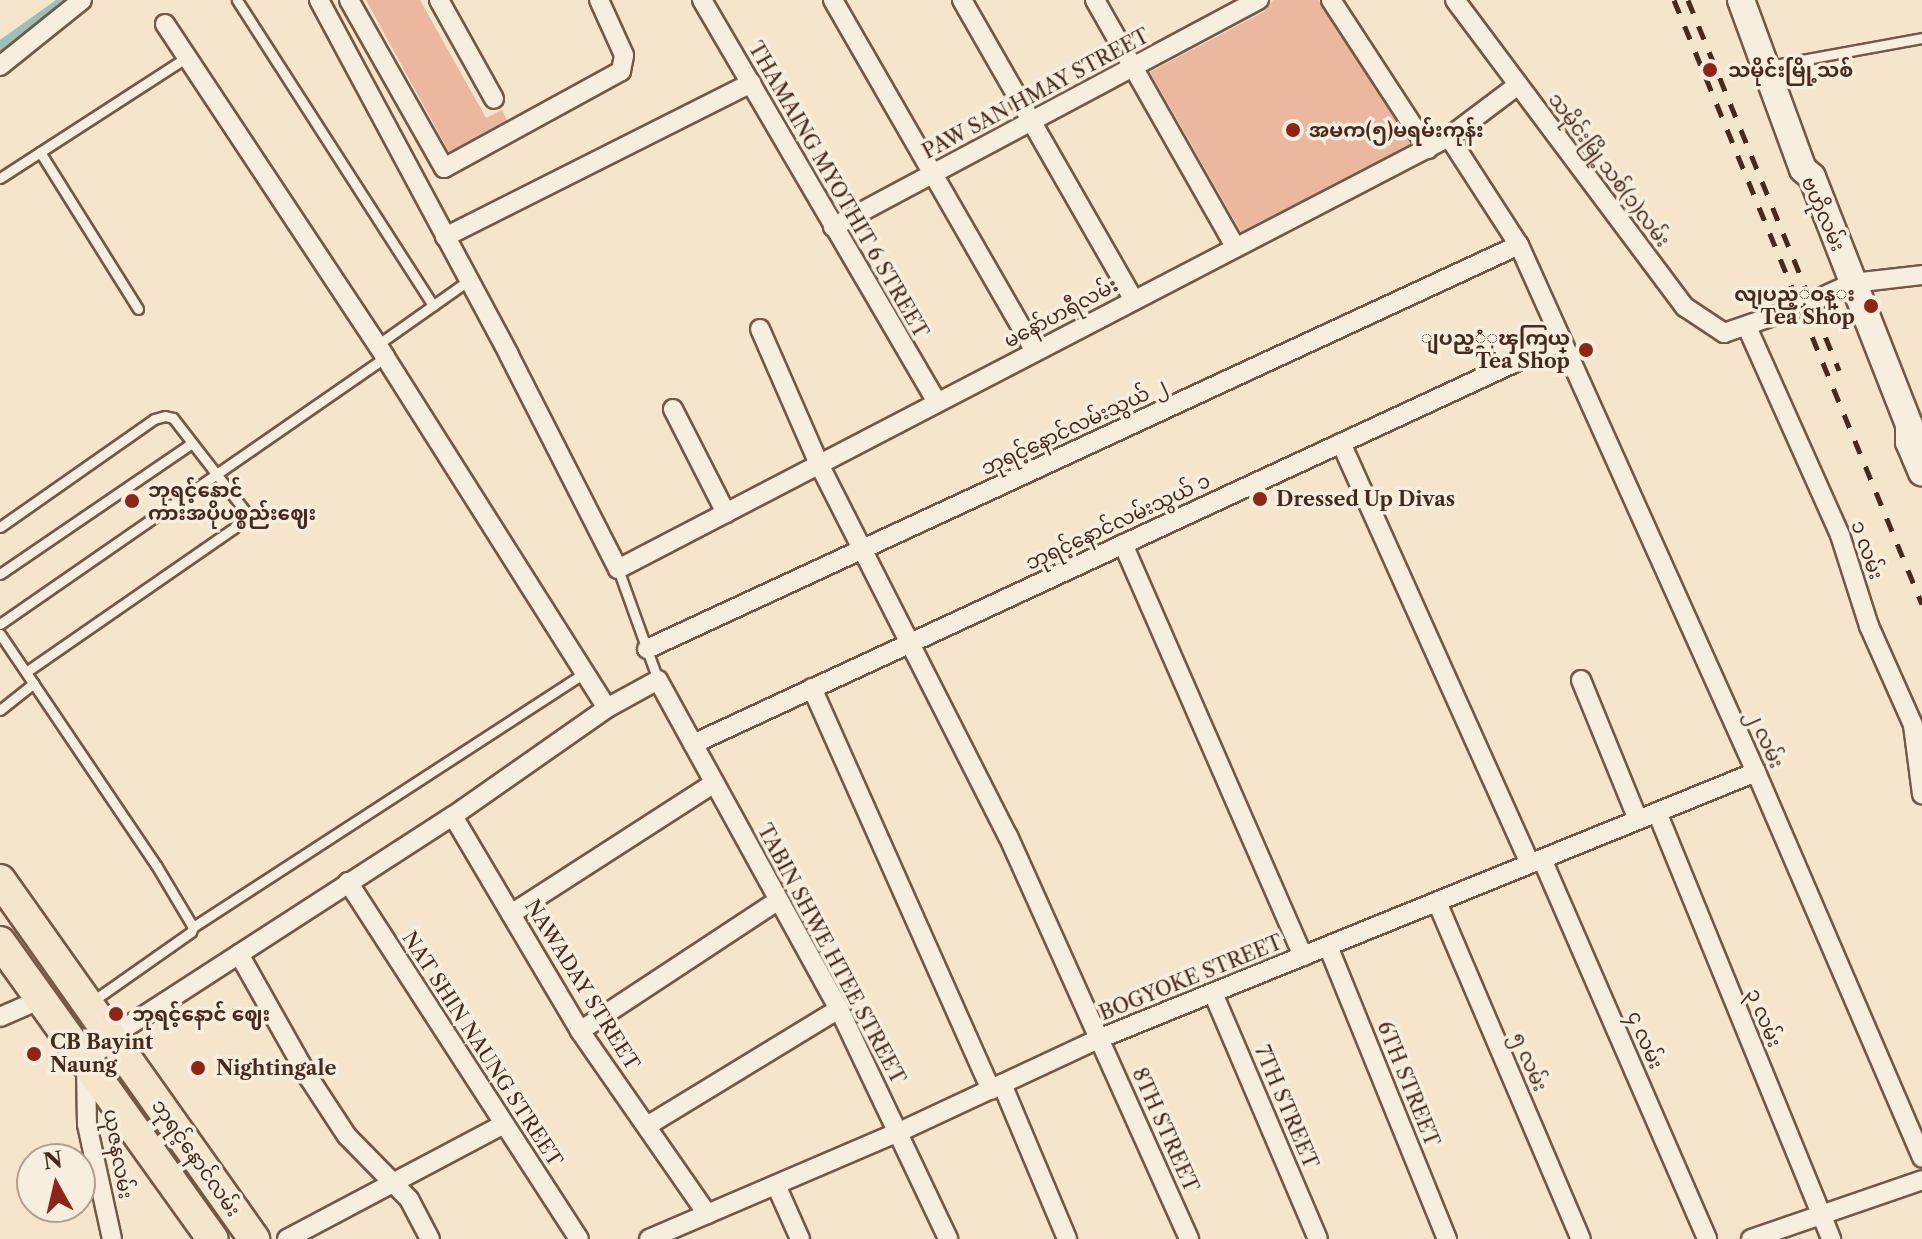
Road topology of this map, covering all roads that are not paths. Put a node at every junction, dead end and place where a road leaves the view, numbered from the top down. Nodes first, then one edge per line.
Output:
1 (82, 0) edge
2 (237, 0) edge
3 (319, 0) edge
4 (349, 0) edge
5 (439, 0) edge
6 (599, 0) edge
7 (702, 0) edge
8 (833, 0) edge
9 (962, 0) edge
10 (1095, 0) edge
11 (1259, 0) edge
12 (1331, 0) edge
13 (1455, 0) edge
14 (1741, 0) edge
15 (1225, 8) edge
16 (165, 24) dead end
17 (1922, 38) edge
18 (187, 57) junction
19 (0, 66) edge
20 (1768, 66) junction
21 (1133, 68) junction
22 (751, 83) junction
23 (1518, 85) junction
24 (494, 99) dead end
25 (1032, 122) junction
26 (1449, 137) junction
27 (1428, 149) junction
28 (40, 152) junction
29 (934, 173) junction
30 (0, 178) edge
31 (833, 227) junction
32 (445, 237) junction
33 (1519, 245) junction
34 (1235, 246) junction
35 (1922, 275) edge
36 (469, 280) junction
37 (1847, 286) junction
38 (1134, 300) junction
39 (433, 305) junction
40 (138, 309) dead end
41 (1748, 327) junction
42 (760, 329) dead end
43 (1561, 341) junction
44 (381, 351) junction
45 (1035, 351) junction
46 (937, 402) junction
47 (673, 409) dead end
48 (1916, 440) edge
49 (192, 443) junction
50 (1341, 443) junction
51 (819, 464) junction
52 (1922, 472) edge
53 (213, 473) junction
54 (726, 513) junction
55 (0, 527) edge
56 (1123, 544) junction
57 (861, 550) junction
58 (618, 569) junction
59 (0, 574) edge
60 (0, 624) edge
61 (0, 634) edge
62 (909, 643) junction
63 (647, 649) junction
64 (26, 672) junction
65 (584, 673) junction
66 (1581, 680) dead end
67 (34, 683) junction
68 (662, 687) junction
69 (812, 688) junction
70 (607, 708) junction
71 (0, 710) edge
72 (693, 744) junction
73 (1756, 772) junction
74 (714, 783) junction
75 (1922, 794) edge
76 (1657, 812) junction
77 (453, 816) junction
78 (1638, 820) junction
79 (1536, 862) junction
80 (0, 880) edge
81 (348, 882) junction
82 (779, 900) junction
83 (1437, 902) junction
84 (511, 914) junction
85 (193, 927) junction
86 (0, 942) edge
87 (1328, 946) junction
88 (239, 954) junction
89 (1303, 956) junction
90 (78, 993) junction
91 (1213, 993) junction
92 (39, 1000) junction
93 (839, 1009) junction
94 (0, 1017) edge
95 (580, 1031) junction
96 (111, 1037) junction
97 (1101, 1038) junction
98 (86, 1065) junction
99 (996, 1087) junction
100 (504, 1124) junction
101 (647, 1126) junction
102 (899, 1132) junction
103 (1922, 1158) edge
104 (1922, 1180) edge
105 (391, 1181) junction
106 (776, 1185) junction
107 (707, 1214) junction
108 (1820, 1215) junction
109 (671, 1235) edge
110 (112, 1239) edge
111 (213, 1239) edge
112 (254, 1239) edge
113 (287, 1239) edge
114 (430, 1239) edge
115 (579, 1239) edge
116 (649, 1239) edge
117 (800, 1239) edge
118 (948, 1239) edge
119 (1067, 1239) edge
120 (1189, 1239) edge
121 (1318, 1239) edge
122 (1447, 1239) edge
123 (1581, 1239) edge
124 (1707, 1239) edge
125 (1751, 1239) edge
126 (1831, 1239) edge

1 - 19 street
2 - 39 lane
3 - 32 street
4 - 6 street
5 - 24 street
7 - 22 street, THAMAING MYOTHIT 6 STREET
8 - 29 street
9 - 25 street
10 - 21 street
11 - 15 street, PAW SAN HMAY STREET
12 - 27 street
13 - 23 street, သမိုင်းမြို့သစ်(၁)လမ်း
14 - 20 main road, ဗဟိုလမ်း
15 - 21 street, PAW SAN HMAY STREET
16 - 18 street
17 - 20 lane
18 - 28 lane
18 - 44 street
20 - 37 main road, ဗဟိုလမ်း
21 - 25 street, PAW SAN HMAY STREET
21 - 34 street
22 - 31 street, THAMAING MYOTHIT 6 STREET
22 - 32 street
23 - 26 street, မနော်ဟရီလမ်း
23 - 41 street, သမိုင်းမြို့သစ်(၁)လမ်း
25 - 29 street, PAW SAN HMAY STREET
25 - 38 street
26 - 27 street, မနော်ဟရီလမ်း
26 - 33 street, ၂ လမ်း
27 - 34 street, မနော်ဟရီလမ်း
28 - 30 lane
28 - 40 lane
29 - 31 street, PAW SAN HMAY STREET
29 - 45 street
31 - 46 street, THAMAING MYOTHIT 6 STREET
32 - 36 street
33 - 43 street, ၂ လမ်း
33 - 57 street, ဘုရင့်နောင်လမ်းသွယ် ၂
34 - 38 street, မနော်ဟရီလမ်း
35 - 37 street
36 - 39 lane
36 - 58 street
37 - 41 street
37 - 48 main road, ဗဟိုလမ်း
38 - 45 street, မနော်ဟရီလမ်း
39 - 44 lane
41 - 75 street, ၁ လမ်း
42 - 51 street, 8TH STREET
43 - 50 street, ဘုရင့်နောင်လမ်းသွယ် ၁
43 - 73 street, ၂ လမ်း
44 - 53 lane
44 - 65 street
45 - 46 street, မနော်ဟရီလမ်း
46 - 51 street, မနော်ဟရီလမ်း
47 - 54 street
48 - 52 main road, ဗဟိုလမ်း
49 - 53 lane
49 - 55 lane
49 - 59 lane
50 - 56 street, ဘုရင့်နောင်လမ်းသွယ် ၁
50 - 79 street, ၄ လမ်း
51 - 54 street, မနော်ဟရီလမ်း
51 - 57 street, 8TH STREET
53 - 60 lane
53 - 64 lane
54 - 58 street, မနော်ဟရီလမ်း
56 - 62 street, ဘုရင့်နောင်လမ်းသွယ် ၁
56 - 89 street
57 - 62 street, 8TH STREET
57 - 63 street, ဘုရင့်နောင်လမ်းသွယ် ၂
58 - 63 lane
61 - 64 lane
62 - 69 street, ဘုရင့်နောင်လမ်းသွယ် ၁
62 - 97 street, 8TH STREET
63 - 68 lane
64 - 67 lane
65 - 70 street
65 - 85 lane
66 - 78 street
67 - 71 lane
67 - 85 lane
68 - 70 street
68 - 72 street, TABIN SHWE HTEE STREET
69 - 72 street, ဘုရင့်နောင်လမ်းသွယ် ၁
69 - 99 street
70 - 77 street
72 - 74 street, TABIN SHWE HTEE STREET
73 - 76 street, BOGYOKE STREET
73 - 103 street, ၂ လမ်း
74 - 82 street, TABIN SHWE HTEE STREET
74 - 84 street
76 - 78 street, BOGYOKE STREET
76 - 108 street, ၃ လမ်း
77 - 81 street
77 - 84 street, NAWADAY STREET
78 - 79 street, BOGYOKE STREET
79 - 83 street, BOGYOKE STREET
79 - 124 street, ၄ လမ်း
80 - 90 main road, ဘုရင့်နောင်လမ်း
81 - 88 street
81 - 100 street, NAT SHIN NAUNG STREET
82 - 93 street, TABIN SHWE HTEE STREET
82 - 95 street
83 - 87 street, BOGYOKE STREET
83 - 123 street, ၅ လမ်း
84 - 95 street, NAWADAY STREET
85 - 90 lane
86 - 92 main road, ဘုရင့်နောင်လမ်း
87 - 89 street, BOGYOKE STREET
87 - 122 street, 6TH STREET
88 - 96 street
88 - 105 street
89 - 91 street, BOGYOKE STREET
90 - 92 main road
90 - 96 main road, ဘုရင့်နောင်လမ်း
91 - 97 street, BOGYOKE STREET
91 - 121 street, 7TH STREET
92 - 94 street
92 - 98 main road, ဘုရင့်နောင်လမ်း
93 - 101 street
93 - 102 street, TABIN SHWE HTEE STREET
95 - 101 street, NAWADAY STREET
96 - 98 street
96 - 112 main road, ဘုရင့်နောင်လမ်း
97 - 99 street, BOGYOKE STREET
97 - 120 street, 8TH STREET
98 - 110 street, ယုဇနလမ်း
98 - 111 main road, ဘုရင့်နောင်လမ်း
99 - 102 street, BOGYOKE STREET
99 - 119 street
100 - 105 street
100 - 115 street, NAT SHIN NAUNG STREET
101 - 107 street, NAWADAY STREET
102 - 106 street, BOGYOKE STREET
102 - 118 street, TABIN SHWE HTEE STREET
104 - 108 street
105 - 113 street
105 - 114 street
106 - 107 street, BOGYOKE STREET
106 - 117 street
107 - 109 street, BOGYOKE STREET
108 - 125 street
108 - 126 street, ၃ လမ်း
109 - 116 street, BOGYOKE STREET

